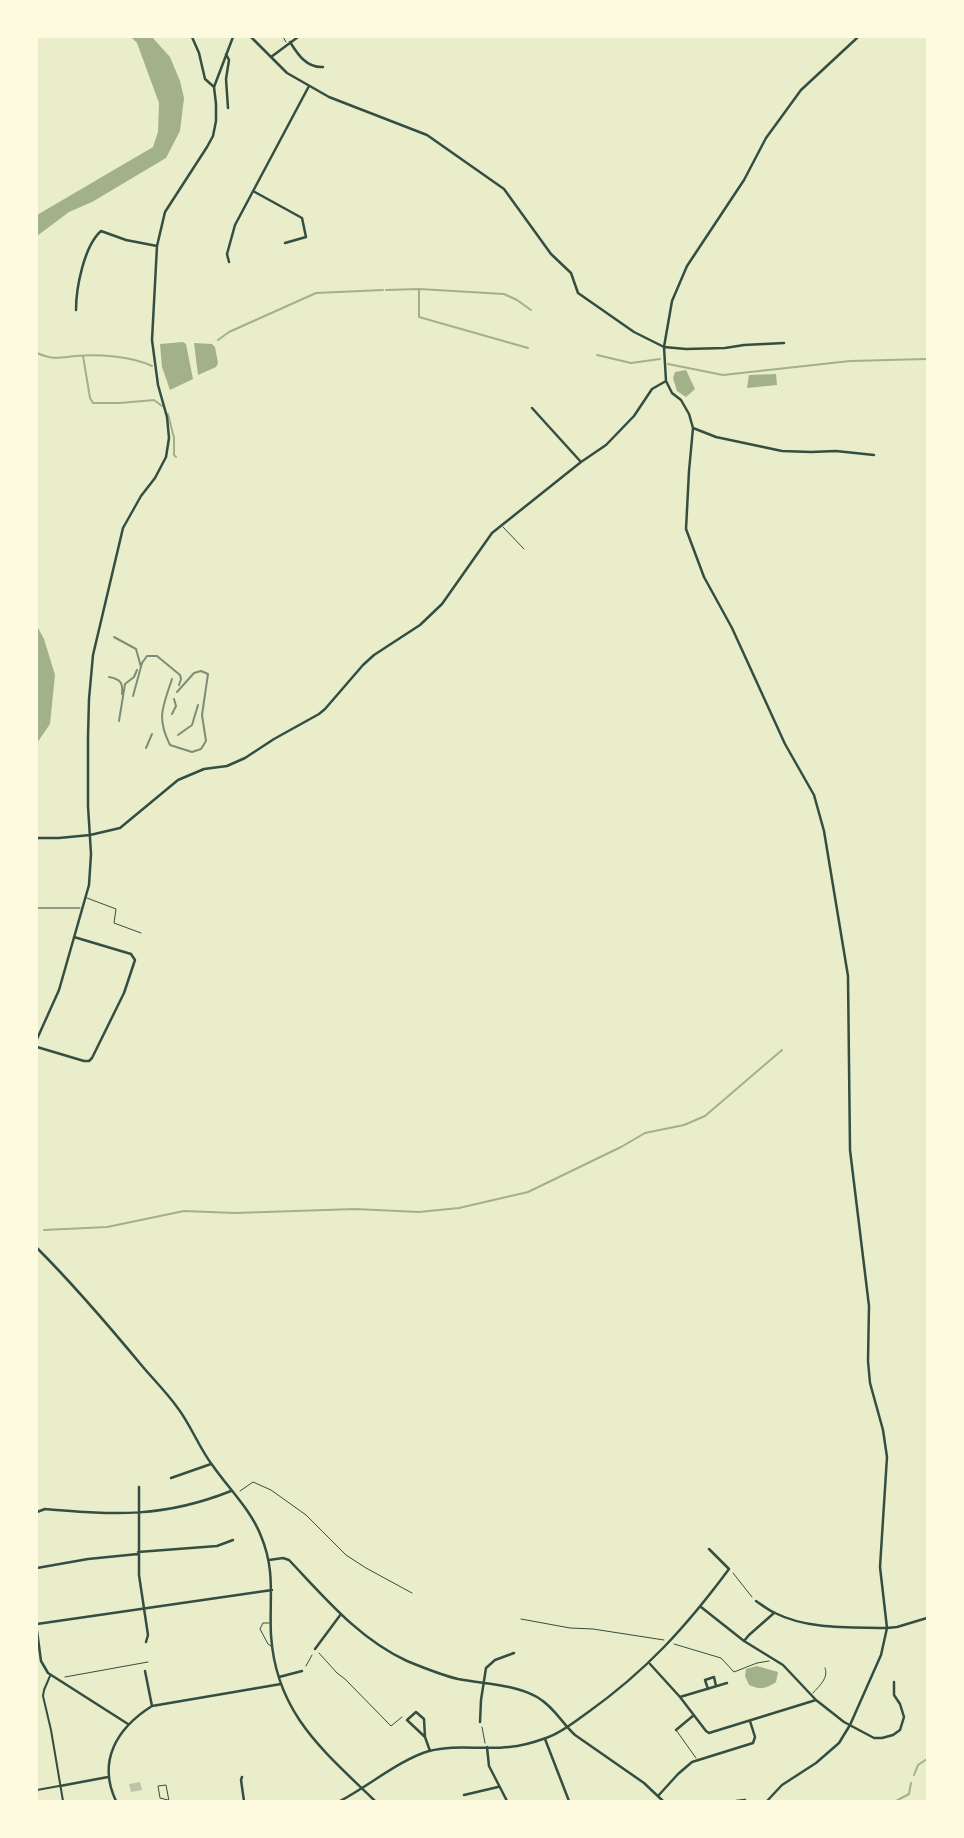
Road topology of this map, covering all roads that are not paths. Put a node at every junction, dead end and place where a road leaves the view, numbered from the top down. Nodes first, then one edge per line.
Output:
1 (192, 37) edge
2 (233, 37) edge
3 (251, 37) edge
4 (283, 37) edge
5 (298, 37) edge
6 (858, 37) edge
7 (289, 43) junction
8 (226, 54) junction
9 (271, 57) junction
10 (323, 67) dead end
11 (309, 86) junction
12 (214, 87) junction
13 (228, 108) dead end
14 (253, 191) junction
15 (285, 243) dead end
16 (157, 246) junction
17 (229, 262) dead end
18 (76, 310) dead end
19 (784, 343) dead end
20 (664, 347) junction
21 (666, 381) junction
22 (532, 408) dead end
23 (693, 429) junction
24 (874, 455) dead end
25 (582, 462) junction
26 (502, 525) junction
27 (524, 549) dead end
28 (90, 835) junction
29 (37, 838) edge
30 (85, 898) junction
31 (37, 908) edge
32 (82, 908) junction
33 (141, 933) dead end
34 (74, 937) junction
35 (37, 1039) edge
36 (37, 1047) edge
37 (37, 1248) edge
38 (211, 1464) junction
39 (171, 1478) dead end
40 (139, 1487) dead end
41 (231, 1491) junction
42 (37, 1511) edge
43 (139, 1513) junction
44 (233, 1540) dead end
45 (709, 1549) dead end
46 (138, 1553) junction
47 (269, 1560) junction
48 (37, 1568) edge
49 (272, 1590) junction
50 (756, 1601) road end
51 (701, 1607) junction
52 (144, 1608) junction
53 (775, 1613) junction
54 (341, 1614) junction
55 (927, 1618) edge
56 (271, 1623) junction
57 (37, 1624) edge
58 (887, 1628) junction
59 (37, 1631) edge
60 (146, 1642) dead end
61 (744, 1642) junction
62 (273, 1647) junction
63 (315, 1649) road end
64 (514, 1653) dead end
65 (649, 1664) junction
66 (825, 1668) dead end
67 (145, 1671) dead end
68 (302, 1671) road end
69 (51, 1675) junction
70 (279, 1676) junction
71 (894, 1682) dead end
72 (483, 1683) junction
73 (727, 1683) dead end
74 (281, 1684) junction
75 (716, 1686) junction
76 (708, 1689) junction
77 (812, 1695) junction
78 (680, 1697) junction
79 (816, 1700) junction
80 (152, 1706) junction
81 (694, 1715) junction
82 (750, 1721) junction
83 (480, 1722) road end
84 (128, 1724) junction
85 (850, 1725) junction
86 (567, 1727) junction
87 (676, 1730) joint
88 (425, 1737) junction
89 (544, 1739) junction
90 (486, 1747) junction
91 (430, 1751) junction
92 (698, 1760) junction
93 (108, 1777) junction
94 (242, 1777) dead end
95 (60, 1786) junction
96 (498, 1787) junction
97 (363, 1789) junction
98 (37, 1790) edge
99 (464, 1795) dead end
100 (658, 1796) junction
101 (745, 1800) edge
102 (63, 1801) edge
103 (116, 1801) edge
104 (168, 1801) edge
105 (244, 1801) edge
106 (340, 1801) edge
107 (375, 1801) edge
108 (507, 1801) edge
109 (569, 1801) edge
110 (663, 1801) edge
111 (736, 1801) edge
112 (767, 1801) edge

1 - 12 street
2 - 8 street
3 - 9 street
4 - 7 lane
5 - 7 street
6 - 20 street
7 - 9 street
7 - 10 street
8 - 12 street
8 - 13 street
9 - 11 street
11 - 14 street
11 - 20 street
12 - 16 street
14 - 15 street
14 - 17 street
16 - 18 street
16 - 28 street
19 - 20 street
20 - 21 street
21 - 23 street
21 - 25 street
22 - 25 street
23 - 24 street
23 - 58 street
25 - 26 street
26 - 27 lane
26 - 28 street
28 - 29 street
28 - 30 street
30 - 32 street
30 - 33 lane
31 - 32 lane
32 - 34 street
34 - 35 street
34 - 36 street
37 - 38 street
38 - 39 street
38 - 41 street
40 - 43 street
41 - 43 street
41 - 47 street
42 - 43 street
43 - 46 street
44 - 46 street
45 - 51 street
46 - 48 street
46 - 52 street
47 - 49 street
47 - 54 street
49 - 52 street
49 - 56 street
50 - 53 street
51 - 61 street
51 - 65 street
52 - 57 street
52 - 60 street
53 - 58 street
53 - 61 street
54 - 63 street
54 - 72 street
55 - 58 street
56 - 62 street
56 - 62 lane
58 - 85 street
59 - 69 street
61 - 77 street
62 - 70 street
64 - 72 street
65 - 78 street
65 - 86 street
66 - 77 lane
67 - 80 street
68 - 70 street
69 - 84 street
69 - 95 street
70 - 74 street
71 - 85 street
72 - 83 street
72 - 86 street
73 - 75 street
74 - 80 street
74 - 97 street
75 - 76 street
75 - 76 street
76 - 78 street
77 - 79 street
78 - 81 street
79 - 82 street
79 - 85 street
80 - 84 street
81 - 82 street
81 - 87 street
82 - 92 street
84 - 93 street
85 - 112 street
86 - 89 street
86 - 100 street
87 - 92 lane
88 - 88 street
88 - 91 street
89 - 90 street
89 - 109 street
90 - 91 street
90 - 96 street
91 - 97 street
92 - 100 street
93 - 95 street
93 - 103 street
94 - 105 street
95 - 98 street
95 - 102 street
96 - 99 street
96 - 108 street
97 - 106 street
97 - 107 street
100 - 110 street
101 - 111 street
104 - 104 lane

